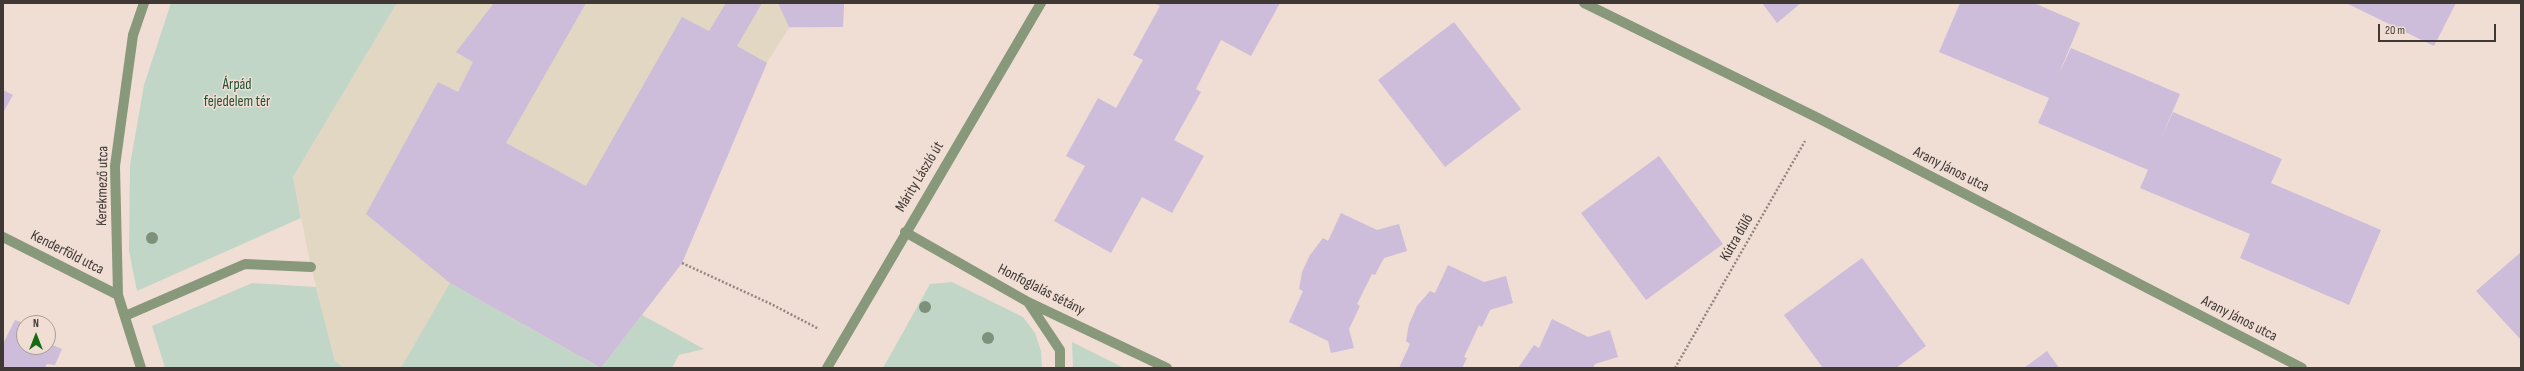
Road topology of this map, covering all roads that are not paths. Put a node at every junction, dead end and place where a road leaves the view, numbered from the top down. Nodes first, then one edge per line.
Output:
1 (144, 3) edge
2 (1041, 3) edge
3 (1584, 3) edge
4 (906, 232) junction
5 (3, 237) edge
6 (311, 267) dead end
7 (118, 295) junction
8 (1028, 302) junction
9 (125, 316) junction
10 (141, 368) edge
11 (827, 368) edge
12 (1060, 368) edge
13 (1167, 368) edge
14 (2302, 368) edge

1 - 7 street, Kerekmező utca
2 - 4 street, Márity László út
3 - 14 street, Arany János utca
4 - 8 street, Honfoglalás sétány
4 - 11 street, Márity László út
5 - 7 street, Kenderföld utca
6 - 9 street
7 - 9 street, Kerekmező utca
8 - 12 street
8 - 13 street, Honfoglalás sétány
9 - 10 street, Kerekmező utca

